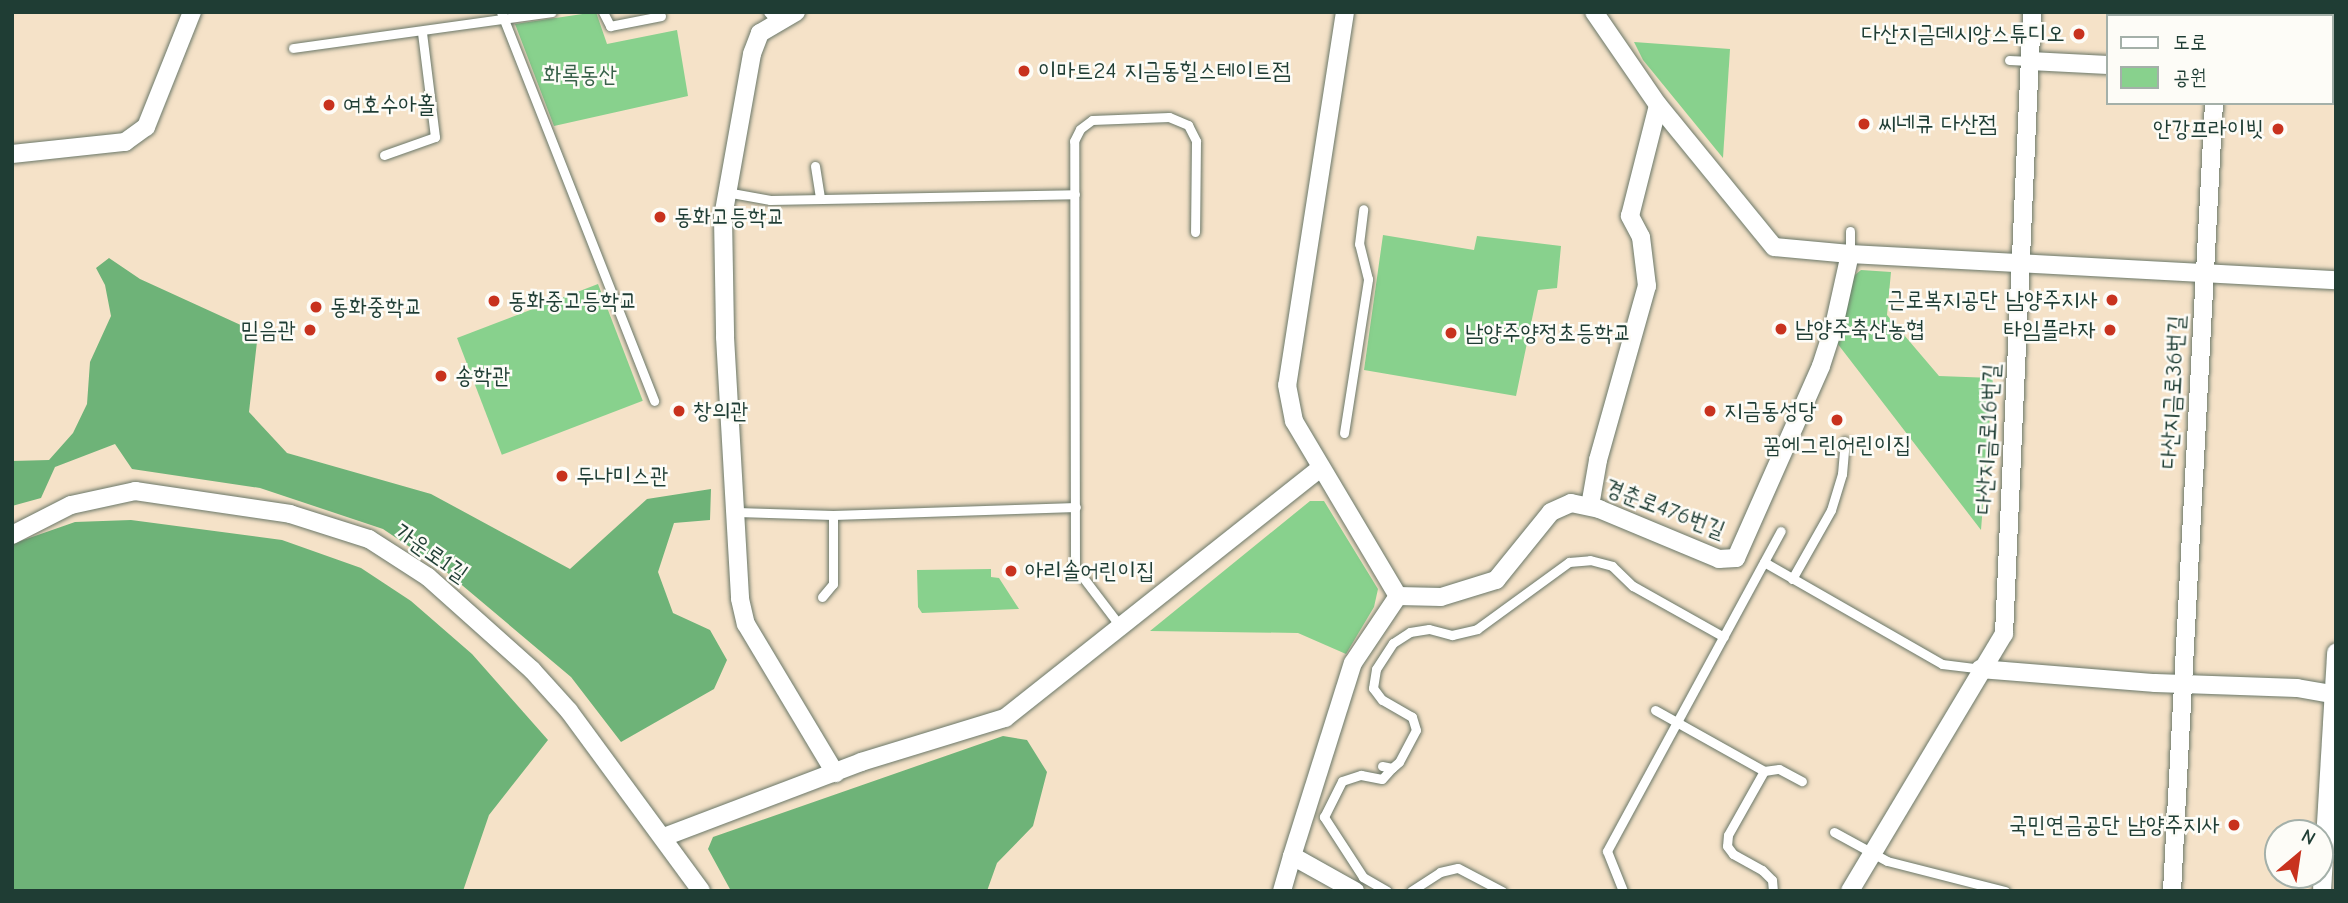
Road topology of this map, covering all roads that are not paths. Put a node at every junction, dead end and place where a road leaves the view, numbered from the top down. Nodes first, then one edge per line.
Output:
1 (192, 12) edge
2 (552, 12) edge
3 (603, 12) edge
4 (796, 12) edge
5 (1345, 12) edge
6 (1594, 12) edge
7 (2032, 12) edge
8 (661, 16) dead end
9 (772, 16) edge
10 (503, 17) edge
11 (422, 32) junction
12 (293, 48) dead end
13 (2009, 60) dead end
14 (2030, 61) junction
15 (2106, 65) edge
16 (1658, 105) junction
17 (2214, 105) edge
18 (12, 154) edge
19 (384, 155) dead end
20 (815, 166) dead end
21 (726, 192) junction
22 (1075, 194) junction
23 (820, 198) junction
24 (1363, 209) dead end
25 (1850, 231) dead end
26 (1195, 232) dead end
27 (1850, 254) junction
28 (2021, 261) junction
29 (2204, 271) junction
30 (2336, 280) edge
31 (654, 401) dead end
32 (1343, 433) dead end
33 (1845, 441) dead end
34 (1320, 468) junction
35 (1590, 506) junction
36 (1076, 507) junction
37 (737, 512) junction
38 (833, 515) junction
39 (1781, 531) dead end
40 (12, 536) edge
41 (1764, 562) junction
42 (1793, 579) junction
43 (1398, 596) junction
44 (822, 597) dead end
45 (1120, 626) junction
46 (1724, 637) junction
47 (2336, 652) edge
48 (1980, 669) junction
49 (2182, 683) junction
50 (2334, 695) edge
51 (1655, 710) dead end
52 (1679, 723) junction
53 (1382, 766) dead end
54 (1392, 768) junction
55 (1764, 771) junction
56 (835, 773) junction
57 (1802, 781) dead end
58 (1834, 832) dead end
59 (664, 837) junction
60 (1872, 853) junction
61 (1292, 856) junction
62 (701, 891) edge
63 (1282, 891) edge
64 (1355, 891) edge
65 (1387, 891) edge
66 (1411, 891) edge
67 (1502, 891) edge
68 (1623, 891) edge
69 (1773, 891) edge
70 (1850, 891) edge
71 (2005, 891) edge
72 (2172, 891) edge
73 (2322, 891) edge

1 - 18 street
2 - 10 lane
3 - 8 lane
4 - 9 street
5 - 34 street
6 - 16 street
7 - 14 street, 다산지금로16번길
9 - 21 street
10 - 11 lane
10 - 31 lane
11 - 12 lane
11 - 19 lane
13 - 14 lane
14 - 15 street
14 - 28 street, 다산지금로16번길
16 - 27 street
16 - 35 street
17 - 29 street, 다산지금로36번길
20 - 23 lane
21 - 23 lane
21 - 37 street
22 - 23 lane
22 - 26 lane
22 - 36 lane
24 - 32 lane
25 - 27 lane
27 - 28 street
27 - 35 street, 경춘로476번길
28 - 29 street
28 - 48 street, 다산지금로16번길
29 - 30 street
29 - 49 street, 다산지금로36번길
33 - 42 lane
34 - 43 street
34 - 45 street
35 - 43 street, 경춘로476번길
36 - 38 lane
36 - 45 lane
37 - 38 lane
37 - 56 street
38 - 44 lane
39 - 41 lane
40 - 59 street, 가운로1길
41 - 42 lane
41 - 46 lane
42 - 48 lane
43 - 61 street
45 - 56 street
46 - 52 lane
46 - 54 lane
47 - 50 street
48 - 49 street
48 - 60 street, 다산지금로16번길
49 - 50 street
49 - 72 street, 다산지금로36번길
50 - 73 street
51 - 52 lane
52 - 55 lane
52 - 68 lane
53 - 54 lane
54 - 65 lane
55 - 57 lane
55 - 69 lane
56 - 59 street
58 - 60 lane
59 - 62 street, 가운로1길
60 - 70 street, 다산지금로16번길
60 - 71 lane
61 - 63 street
61 - 64 street
66 - 67 lane

